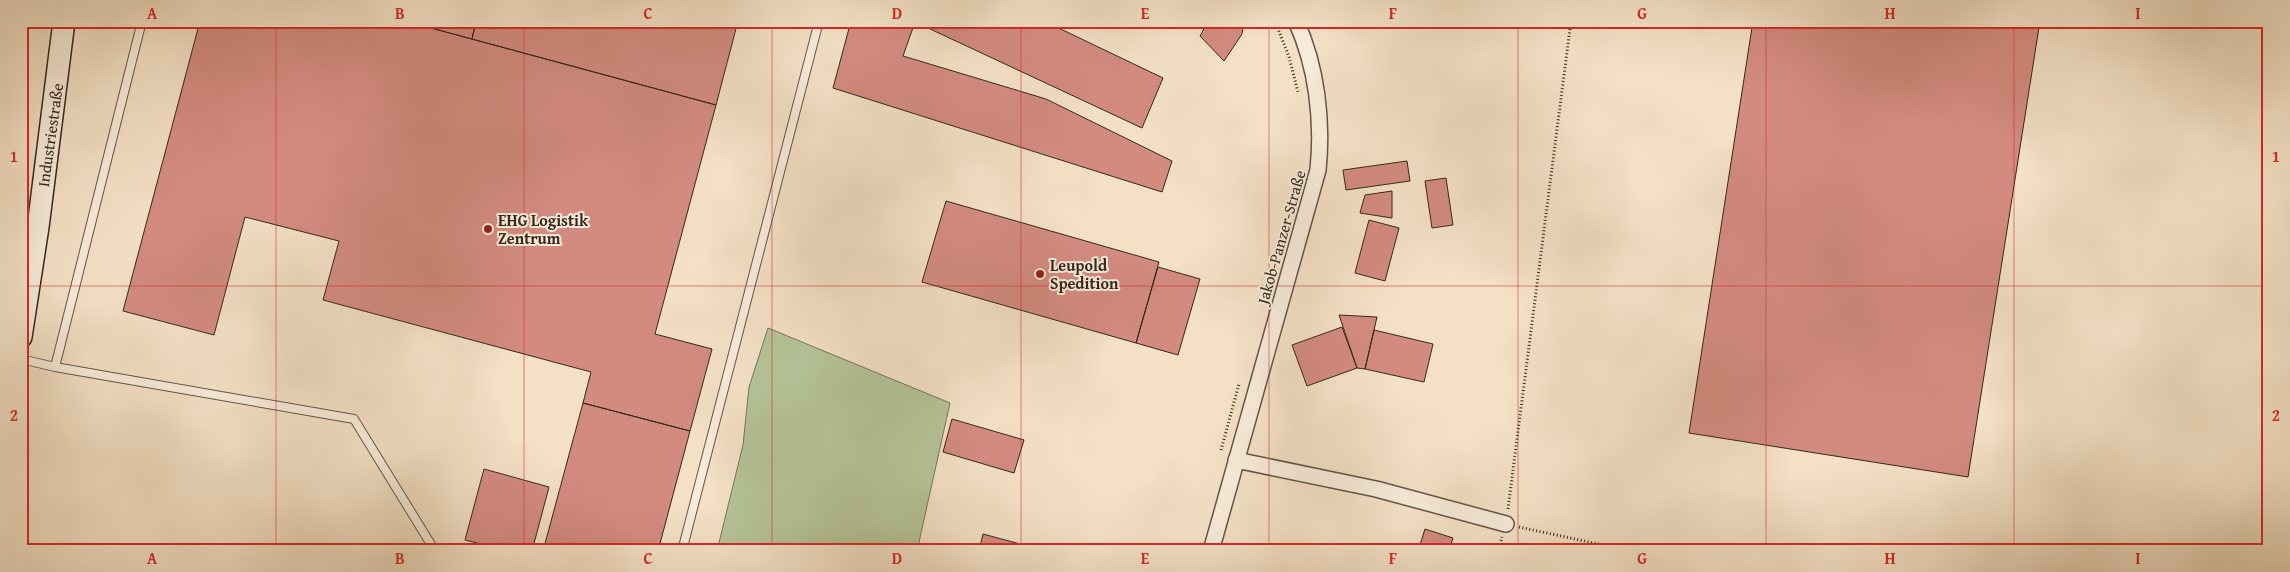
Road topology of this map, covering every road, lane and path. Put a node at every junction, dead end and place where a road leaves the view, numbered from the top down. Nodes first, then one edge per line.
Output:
1 (64, 21) edge
2 (142, 21) edge
3 (819, 21) edge
4 (1275, 21) edge
5 (1296, 21) edge
6 (1571, 21) edge
7 (1299, 95) dead end
8 (21, 337) edge
9 (21, 358) edge
10 (55, 367) junction
11 (21, 406) edge
12 (21, 412) edge
13 (1236, 460) junction
14 (1506, 524) junction
15 (435, 551) edge
16 (682, 551) edge
17 (1211, 551) edge
18 (1498, 551) edge
19 (1631, 551) edge

1 - 8 main road, Industriestraße
2 - 10 lane
3 - 16 lane
4 - 7 path
5 - 13 street, Jakob-Panzer-Straße
6 - 14 path
9 - 10 lane
10 - 15 lane
11 - 12 path
13 - 14 street
13 - 17 street, Jakob-Panzer-Straße
14 - 18 path
14 - 19 path

